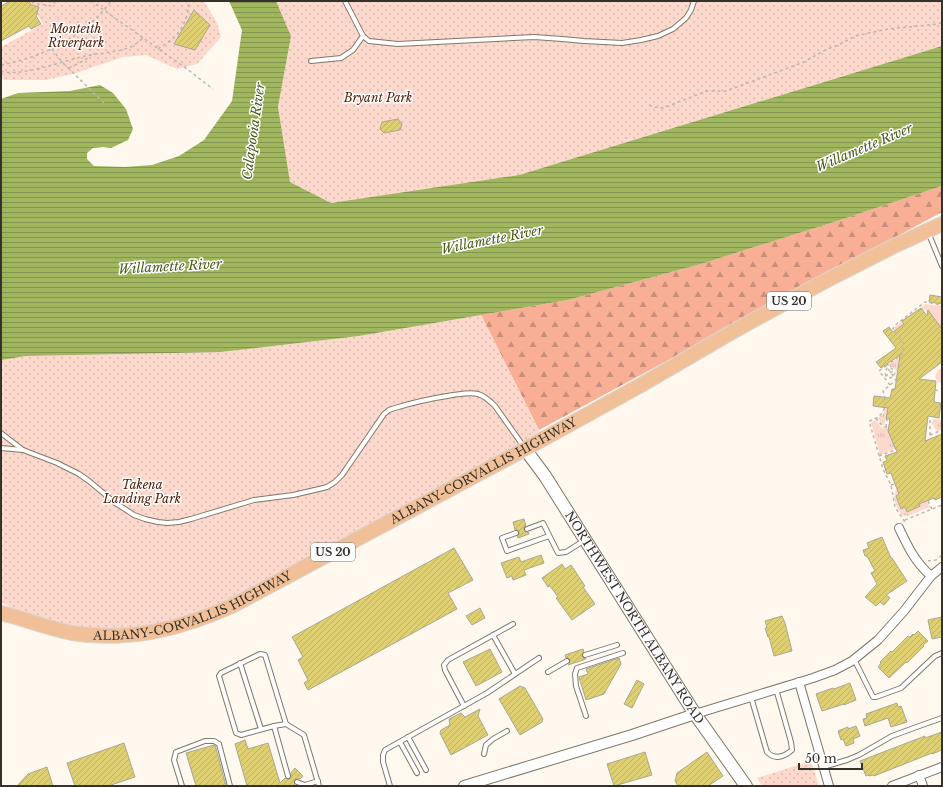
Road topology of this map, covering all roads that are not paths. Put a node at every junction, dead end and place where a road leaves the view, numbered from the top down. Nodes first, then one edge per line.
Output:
1 (345, 1) edge
2 (694, 1) edge
3 (363, 36) junction
4 (311, 61) dead end
5 (942, 224) edge
6 (927, 230) junction
7 (941, 259) edge
8 (942, 266) edge
9 (1, 433) edge
10 (1, 448) edge
11 (525, 449) junction
12 (23, 450) junction
13 (902, 526) road end
14 (527, 529) dead end
15 (516, 533) dead end
16 (549, 536) junction
17 (585, 540) junction
18 (942, 567) edge
19 (931, 576) junction
20 (2, 613) edge
21 (513, 624) dead end
22 (493, 635) junction
23 (617, 645) dead end
24 (623, 653) dead end
25 (942, 653) edge
26 (585, 655) dead end
27 (539, 658) dead end
28 (854, 659) junction
29 (567, 661) dead end
30 (240, 663) junction
31 (548, 672) dead end
32 (514, 674) junction
33 (799, 682) junction
34 (776, 689) junction
35 (750, 697) junction
36 (464, 706) junction
37 (695, 714) junction
38 (586, 716) dead end
39 (942, 718) edge
40 (286, 724) junction
41 (274, 726) junction
42 (261, 729) junction
43 (507, 731) dead end
44 (408, 737) junction
45 (400, 742) junction
46 (484, 754) dead end
47 (823, 767) junction
48 (942, 767) edge
49 (426, 770) dead end
50 (418, 773) dead end
51 (288, 776) dead end
52 (919, 776) junction
53 (318, 781) junction
54 (297, 782) dead end
55 (182, 786) edge
56 (230, 786) edge
57 (319, 786) edge
58 (390, 786) edge
59 (464, 786) edge
60 (746, 786) edge
61 (828, 786) edge
62 (892, 786) edge
63 (923, 786) edge

1 - 3 lane
2 - 3 lane
3 - 4 lane
5 - 6 highway, ALBANY-CORVALLIS HIGHWAY / US 20
6 - 7 lane
6 - 11 highway, ALBANY-CORVALLIS HIGHWAY / US 20
7 - 8 lane
9 - 12 lane
10 - 12 lane
11 - 12 lane
11 - 17 main road, NORTHWEST NORTH ALBANY ROAD
11 - 20 highway, ALBANY-CORVALLIS HIGHWAY / US 20
13 - 19 street
14 - 16 lane
15 - 16 lane
16 - 17 lane
17 - 37 main road, NORTHWEST NORTH ALBANY ROAD
18 - 19 street
19 - 28 street
21 - 22 lane
22 - 32 lane
22 - 36 lane
23 - 26 lane
24 - 38 lane
25 - 28 lane
27 - 32 lane
28 - 33 street
29 - 31 lane
30 - 40 lane
30 - 42 lane
30 - 42 lane
32 - 36 lane
33 - 34 street
33 - 47 street
34 - 35 street
34 - 35 lane
35 - 37 street
36 - 44 lane
37 - 59 street
37 - 60 main road, NORTHWEST NORTH ALBANY ROAD
39 - 47 lane
40 - 41 lane
40 - 53 lane
41 - 42 lane
41 - 51 lane
43 - 46 lane
44 - 45 lane
44 - 49 lane
45 - 50 lane
45 - 58 lane
47 - 61 street
48 - 52 street
52 - 62 street
52 - 63 street
53 - 54 lane
53 - 57 lane
55 - 56 lane

